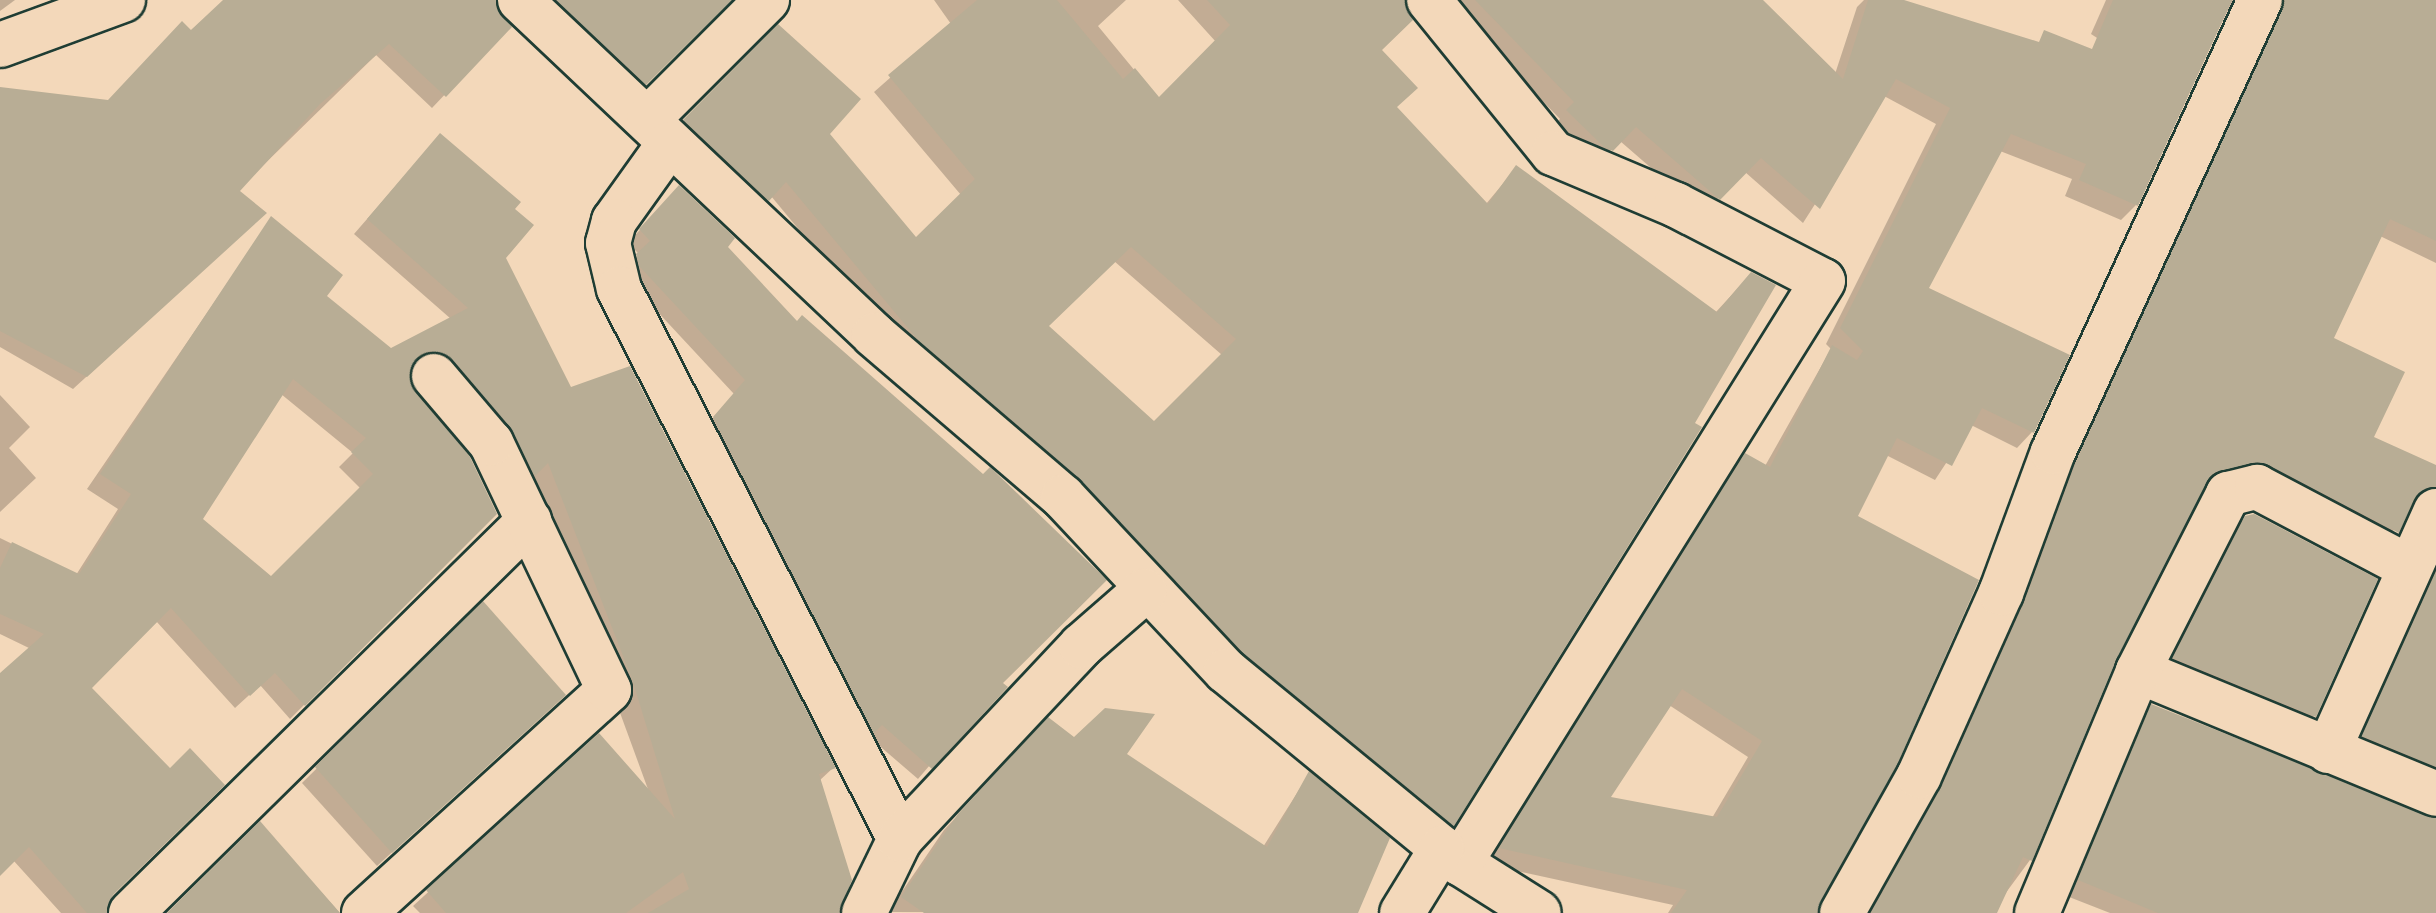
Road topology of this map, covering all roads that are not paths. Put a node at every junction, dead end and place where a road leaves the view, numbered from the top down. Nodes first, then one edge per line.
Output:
1 (123, 0) edge
2 (520, 0) edge
3 (767, 0) edge
4 (1429, 0) edge
5 (2260, 0) edge
6 (0, 45) edge
7 (659, 131) junction
8 (434, 376) dead end
9 (2436, 511) edge
10 (529, 521) junction
11 (2409, 567) junction
12 (1144, 591) junction
13 (2138, 671) junction
14 (2328, 751) junction
15 (2436, 794) edge
16 (900, 839) junction
17 (1451, 856) junction
18 (131, 913) edge
19 (364, 913) edge
20 (864, 913) edge
21 (1402, 913) edge
22 (1539, 913) edge
23 (1842, 913) edge
24 (2037, 913) edge

1 - 6 street
2 - 7 street
3 - 7 street
4 - 17 street
5 - 23 street
7 - 12 street
7 - 16 street
8 - 10 street
9 - 11 street
10 - 18 street
10 - 19 street
11 - 13 street
11 - 14 street
12 - 16 street
12 - 17 street
13 - 14 street
13 - 24 street
14 - 15 street
16 - 20 street
17 - 21 street
17 - 22 street

